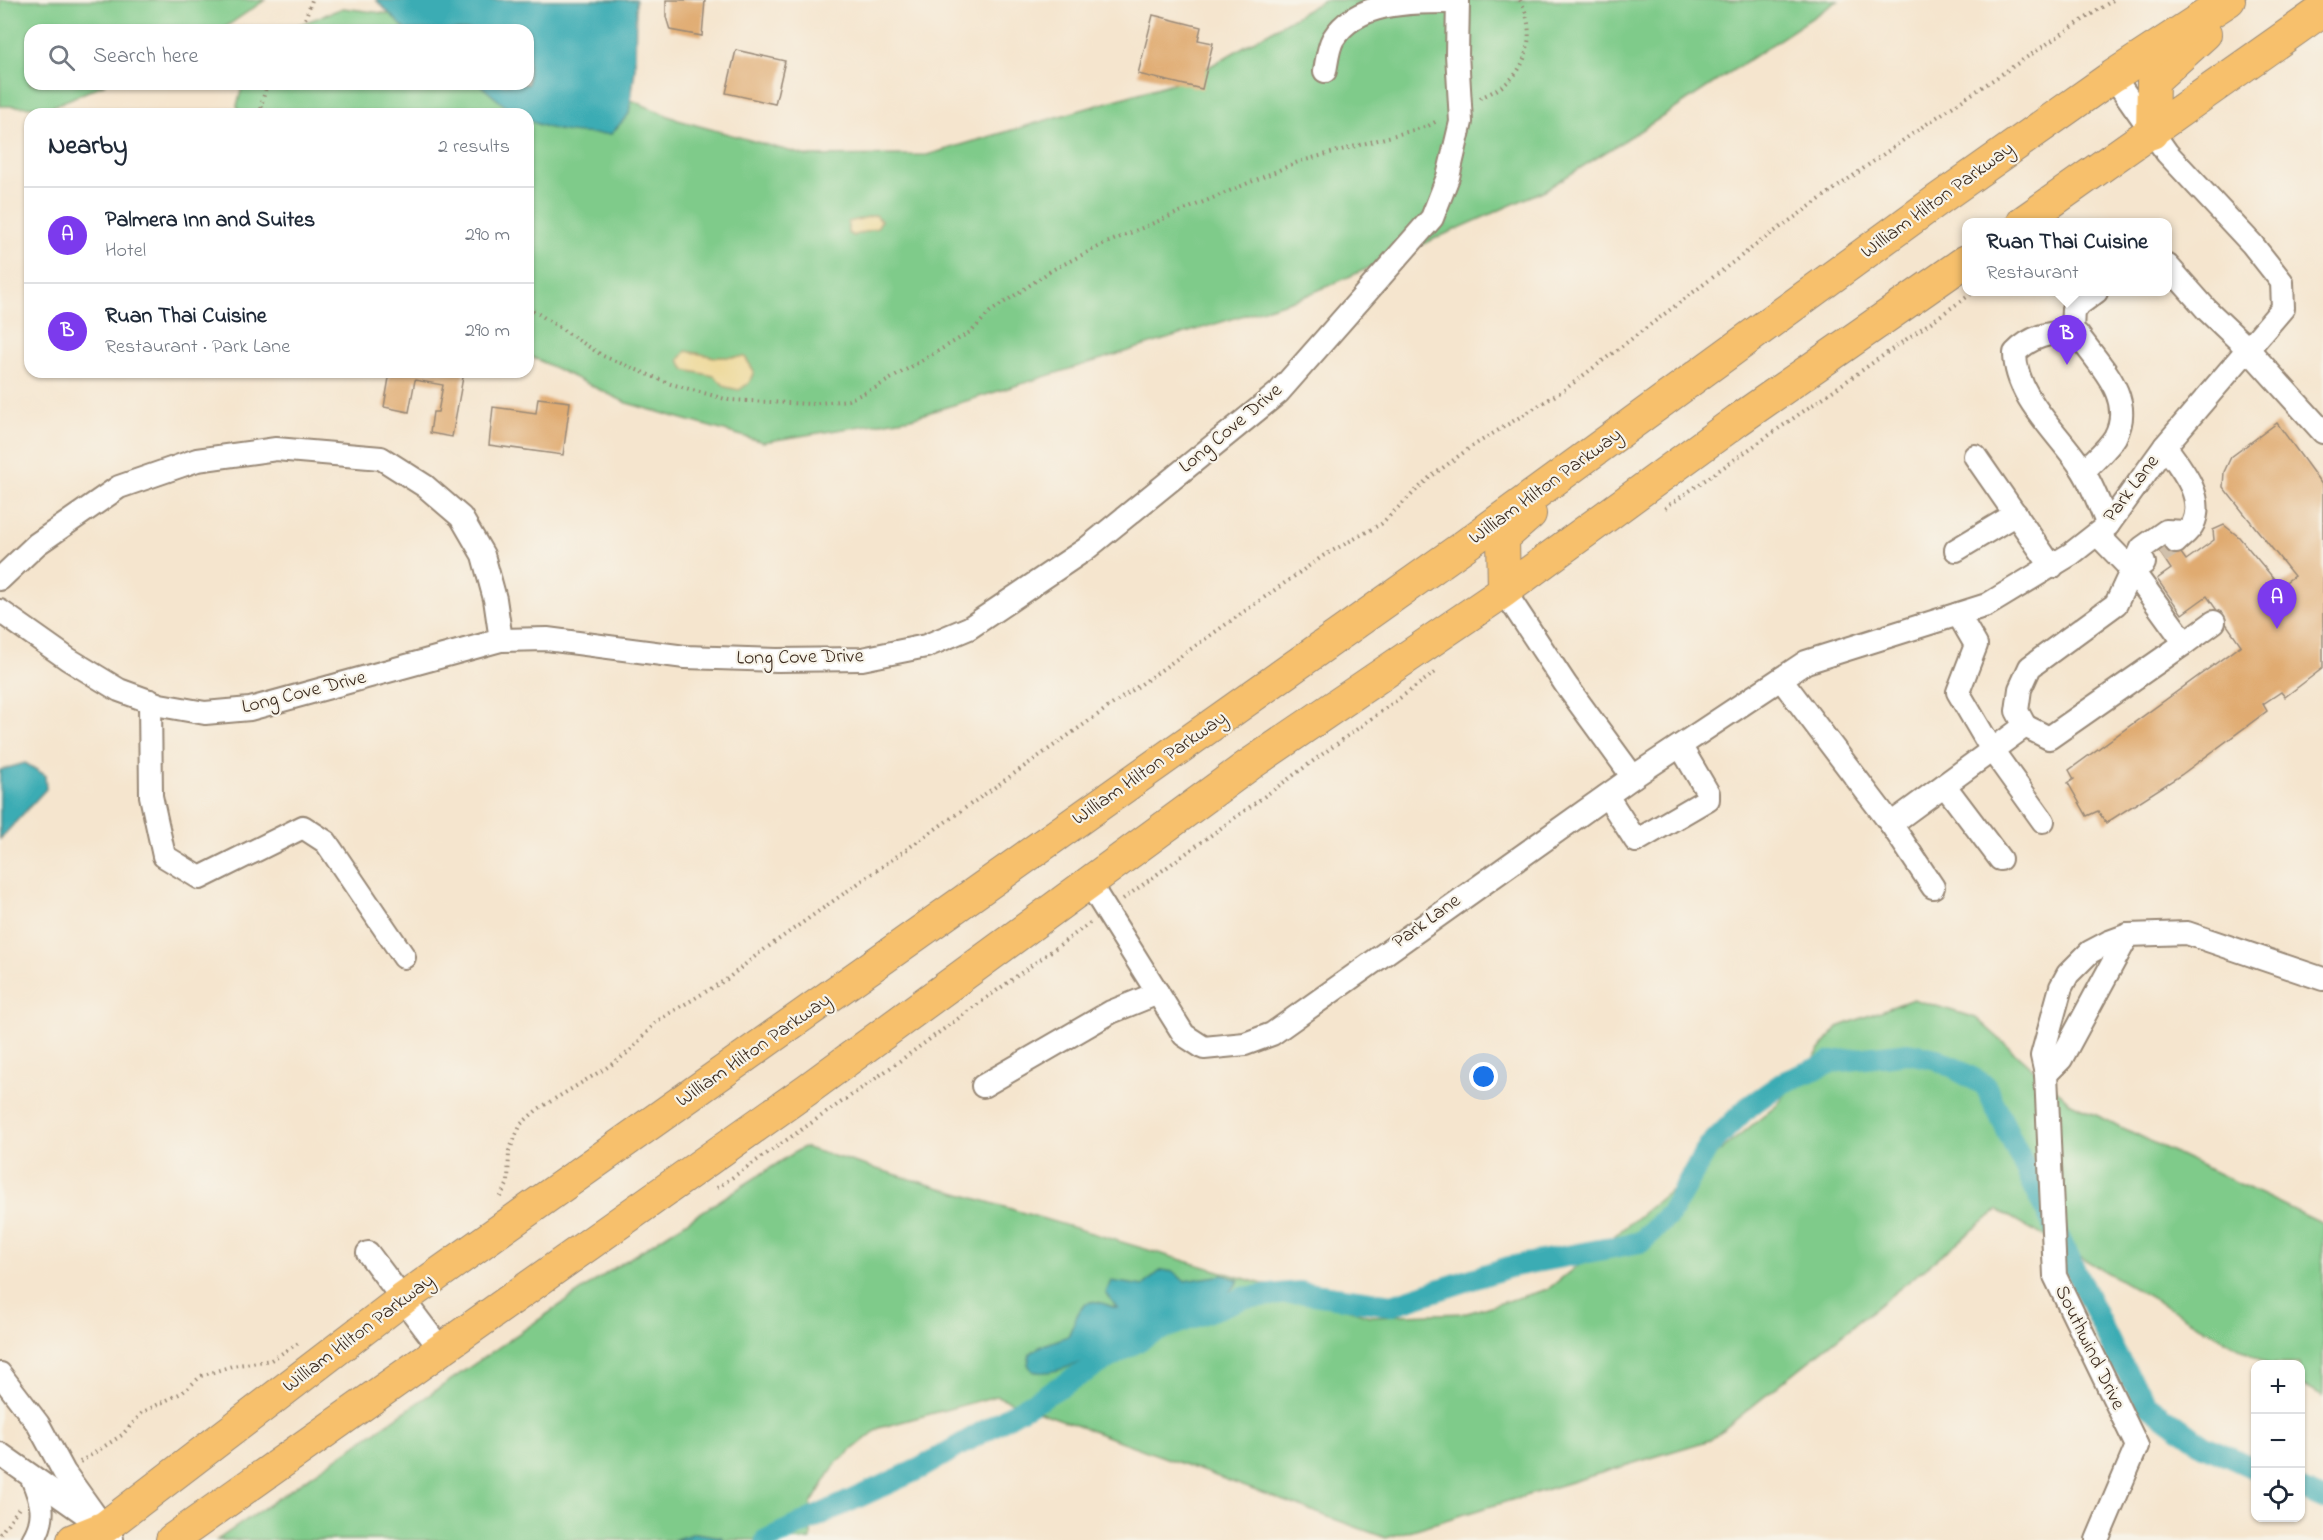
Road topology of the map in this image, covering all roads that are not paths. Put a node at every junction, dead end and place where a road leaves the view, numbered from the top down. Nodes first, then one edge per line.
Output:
1 (2229, 0) edge
2 (2244, 0) edge
3 (1458, 1) edge
4 (2323, 10) edge
5 (1325, 71) dead end
6 (2113, 76) junction
7 (2152, 133) junction
8 (2029, 218) edge
9 (1962, 264) edge
10 (2172, 271) edge
11 (2090, 296) edge
12 (2072, 331) junction
13 (2247, 348) junction
14 (1622, 431) junction
15 (2323, 432) edge
16 (2165, 446) junction
17 (1975, 456) dead end
18 (2084, 471) junction
19 (2016, 514) junction
20 (2102, 529) junction
21 (2174, 543) junction
22 (1956, 550) dead end
23 (2052, 567) junction
24 (2132, 570) junction
25 (0, 579) edge
26 (1504, 591) junction
27 (0, 610) edge
28 (1958, 614) junction
29 (2214, 622) dead end
30 (501, 640) junction
31 (2185, 643) junction
32 (1781, 679) junction
33 (150, 701) junction
34 (2025, 726) junction
35 (1681, 747) junction
36 (1992, 750) junction
37 (1634, 777) junction
38 (1945, 786) junction
39 (1608, 796) junction
40 (2043, 821) dead end
41 (1891, 824) junction
42 (2000, 858) dead end
43 (1089, 883) junction
44 (1933, 887) dead end
45 (2128, 935) junction
46 (404, 957) dead end
47 (2323, 979) edge
48 (1158, 993) junction
49 (2046, 1074) junction
50 (983, 1086) dead end
51 (368, 1253) dead end
52 (403, 1299) junction
53 (442, 1351) junction
54 (0, 1374) edge
55 (0, 1454) edge
56 (34, 1484) junction
57 (103, 1536) edge
58 (33, 1540) edge
59 (73, 1540) edge
60 (172, 1540) edge
61 (2097, 1540) edge

1 - 6 highway, William Hilton Parkway
2 - 7 highway
3 - 5 street
3 - 30 street, Long Cove Drive
4 - 7 highway
6 - 7 street, Park Lane
6 - 14 highway, William Hilton Parkway
7 - 8 highway
7 - 13 street, Park Lane
9 - 26 highway
10 - 13 street
11 - 12 street
12 - 18 street
12 - 18 street
13 - 15 street
13 - 16 street, Park Lane
14 - 26 highway
14 - 52 highway, William Hilton Parkway
16 - 20 street, Park Lane
16 - 21 street
17 - 19 street
18 - 20 street
19 - 22 street
19 - 23 street
20 - 23 street, Park Lane
20 - 24 street
21 - 24 street
21 - 24 street
23 - 28 street, Park Lane
24 - 31 street
24 - 34 street
25 - 30 street
26 - 37 street
26 - 43 highway
27 - 33 street, Long Cove Drive
28 - 32 street, Park Lane
28 - 36 street
29 - 31 street
30 - 33 street, Long Cove Drive
31 - 34 street
32 - 35 street, Park Lane
32 - 41 street
33 - 46 street
34 - 36 street
35 - 37 street, Park Lane
35 - 39 street
36 - 38 street
36 - 40 street
37 - 39 street, Park Lane
38 - 41 street
38 - 42 street
39 - 48 street, Park Lane
41 - 44 street
43 - 48 street, Park Lane
43 - 53 highway
45 - 47 street, Southwind Drive
45 - 49 street
45 - 49 street, Southwind Drive
48 - 50 street
49 - 61 street, Southwind Drive
51 - 52 street
52 - 53 street
52 - 57 highway, William Hilton Parkway
53 - 60 highway
54 - 57 street
55 - 56 street
56 - 57 street
56 - 58 street
57 - 59 highway, William Hilton Parkway

